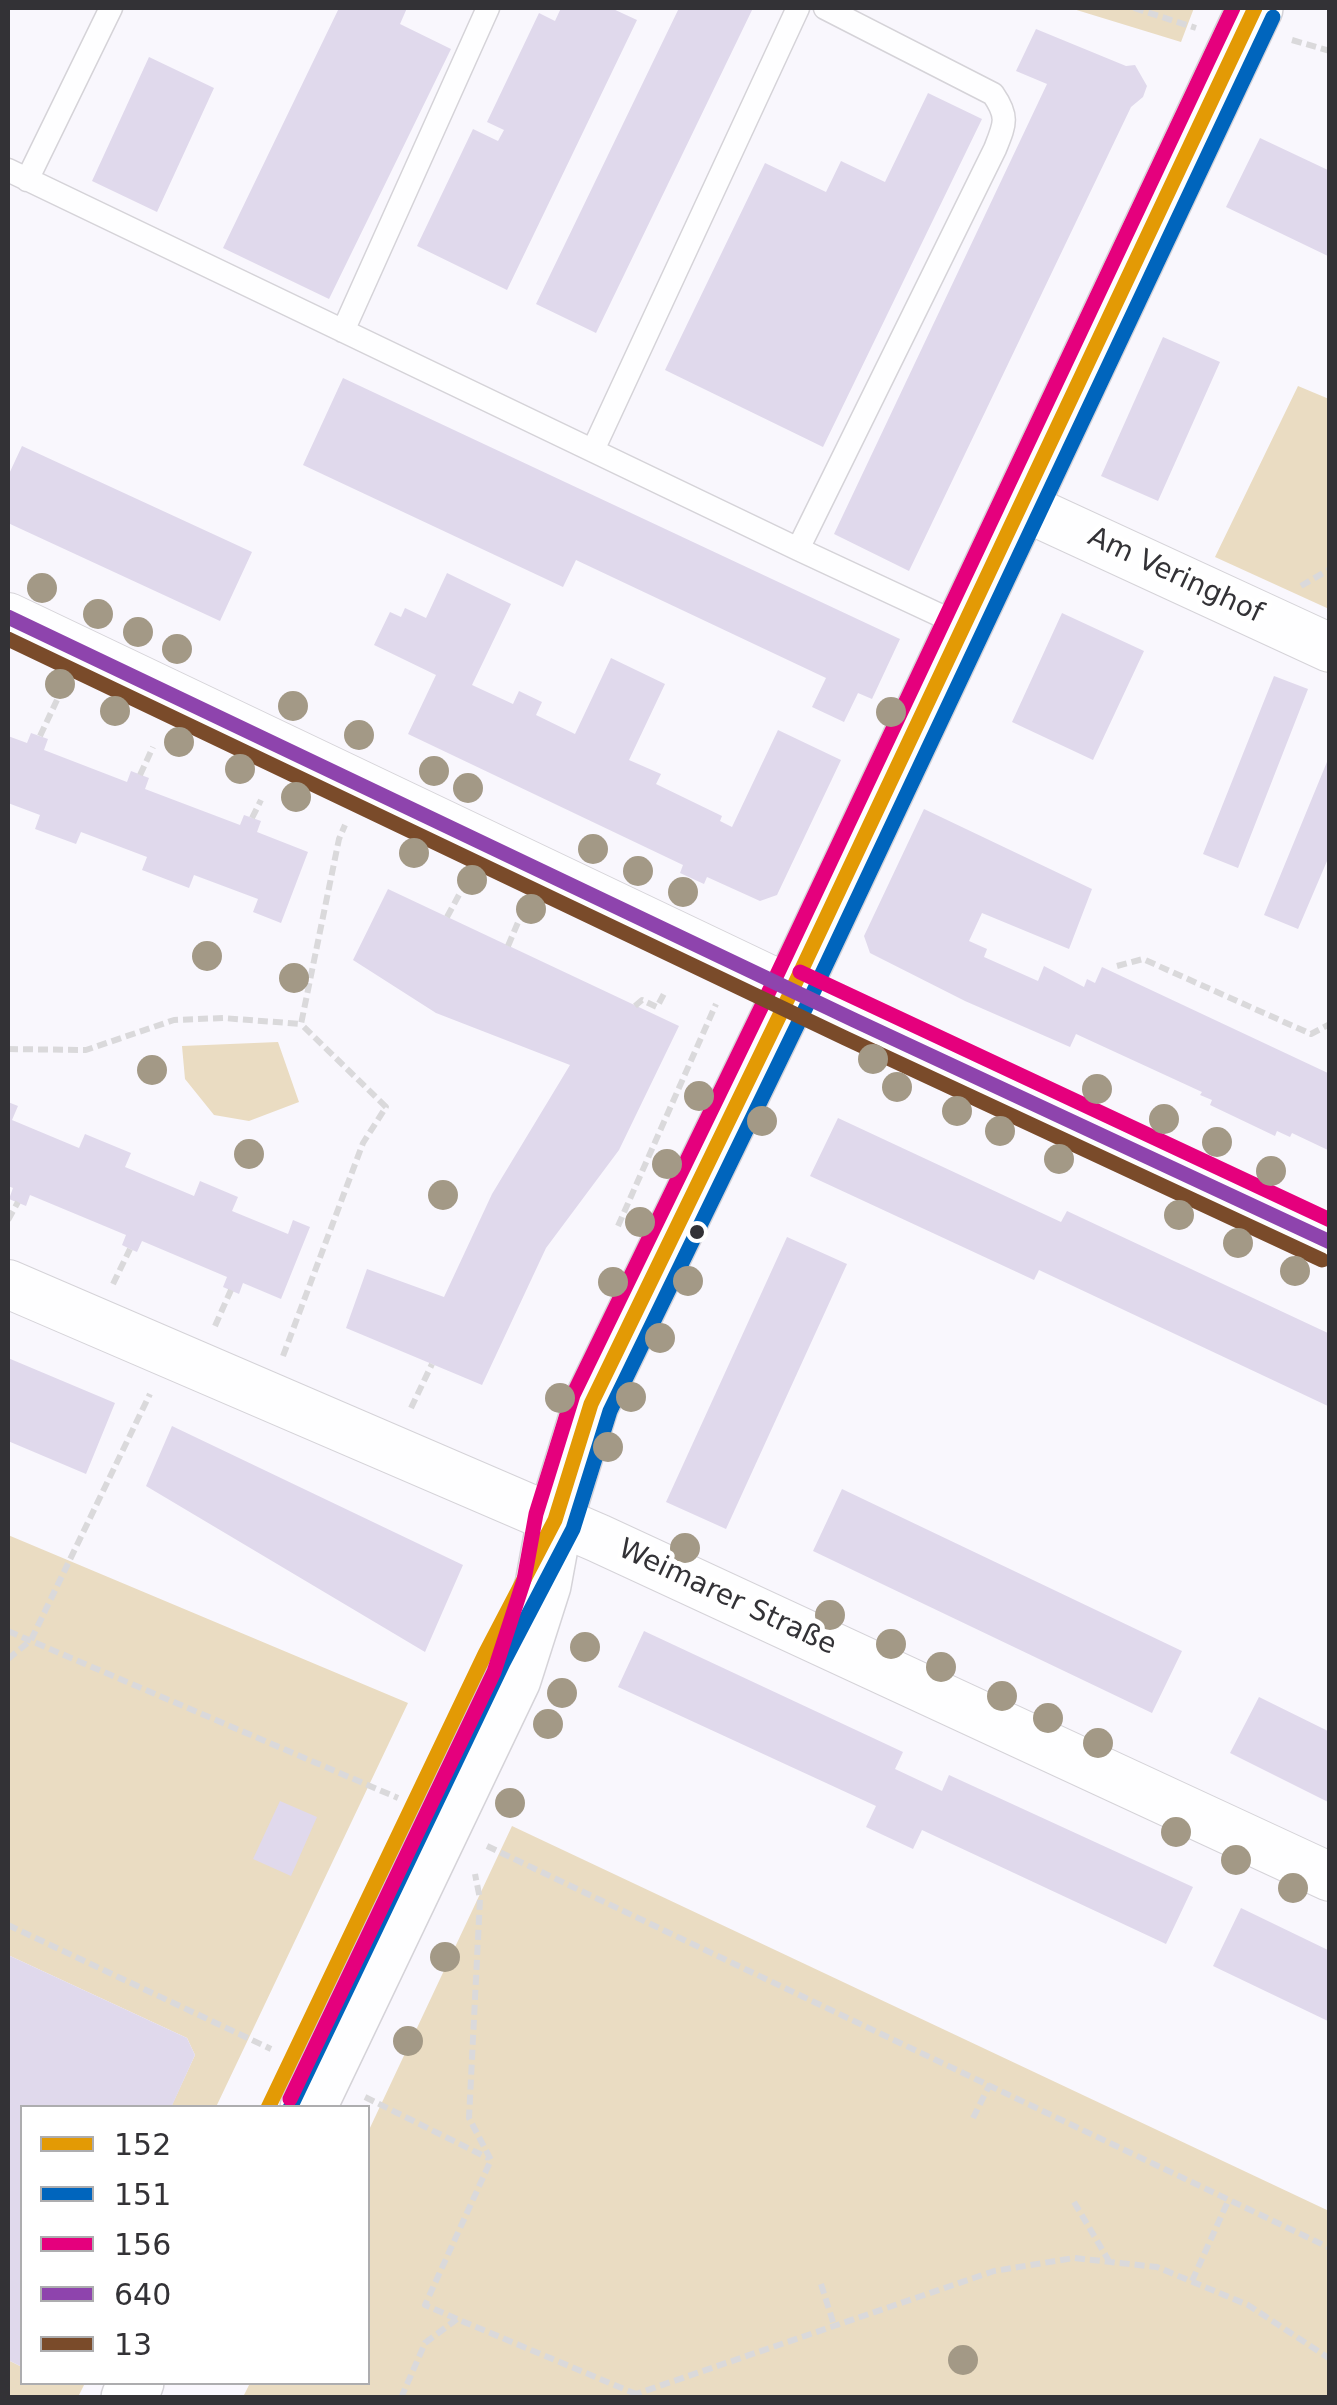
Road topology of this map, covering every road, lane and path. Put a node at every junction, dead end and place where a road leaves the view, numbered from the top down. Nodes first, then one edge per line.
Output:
1 (111, 8) edge
2 (488, 8) edge
3 (798, 8) edge
4 (825, 8) edge
5 (1134, 8) edge
6 (1250, 25) edge
7 (1330, 50) edge
8 (17, 175) edge
9 (343, 331) junction
10 (593, 450) junction
11 (1020, 505) junction
12 (798, 549) junction
13 (8, 616) edge
14 (963, 626) junction
15 (1330, 648) edge
16 (57, 700) dead end
17 (40, 736) dead end
18 (153, 747) dead end
19 (140, 775) dead end
20 (360, 784) junction
21 (261, 800) dead end
22 (252, 818) dead end
23 (460, 893) dead end
24 (448, 916) dead end
25 (519, 920) dead end
26 (508, 946) dead end
27 (1116, 966) dead end
28 (792, 990) junction
29 (666, 992) dead end
30 (636, 1006) dead end
31 (301, 1024) junction
32 (1330, 1024) edge
33 (8, 1049) edge
34 (18, 1202) dead end
35 (8, 1220) edge
36 (1330, 1242) edge
37 (130, 1249) dead end
38 (8, 1284) edge
39 (231, 1290) dead end
40 (109, 1293) dead end
41 (190, 1345) junction
42 (432, 1364) dead end
43 (268, 1397) junction
44 (407, 1417) dead end
45 (554, 1520) junction
46 (8, 1630) edge
47 (31, 1640) junction
48 (8, 1659) edge
49 (398, 1798) dead end
50 (480, 1843) dead end
51 (474, 1869) dead end
52 (1330, 1877) edge
53 (8, 1925) edge
54 (271, 2049) dead end
55 (990, 2084) junction
56 (362, 2096) dead end
57 (269, 2105) edge
58 (309, 2105) edge
59 (973, 2118) dead end
60 (490, 2160) junction
61 (1229, 2200) junction
62 (1074, 2202) dead end
63 (1330, 2248) edge
64 (1110, 2262) junction
65 (1192, 2281) junction
66 (822, 2284) dead end
67 (457, 2319) junction
68 (834, 2325) junction
69 (1330, 2359) edge
70 (637, 2396) edge
71 (401, 2398) edge

1 - 8 lane
2 - 9 lane
3 - 10 lane
4 - 12 lane
5 - 6 path
6 - 7 path
6 - 11 street
8 - 9 lane
9 - 10 lane
10 - 12 lane
11 - 14 street
11 - 15 street, Am Veringhof
12 - 14 lane
13 - 20 street
14 - 28 street
16 - 17 path
18 - 19 path
20 - 28 street
20 - 31 path
21 - 22 path
23 - 24 path
25 - 26 path
27 - 32 path
28 - 36 street
28 - 45 street
29 - 30 path
31 - 33 path
31 - 43 path
34 - 35 path
37 - 40 path
38 - 41 street, Weimarer Straße
39 - 41 path
41 - 43 street, Weimarer Straße
41 - 47 path
42 - 44 path
43 - 45 street, Weimarer Straße
45 - 52 street, Weimarer Straße
45 - 57 street
45 - 58 street
46 - 47 path
47 - 48 path
47 - 49 path
50 - 55 path
51 - 60 path
53 - 54 path
55 - 59 path
55 - 61 path
56 - 60 path
60 - 67 path
61 - 63 path
61 - 65 path
62 - 64 path
64 - 65 path
64 - 68 path
65 - 69 path
66 - 68 path
67 - 70 path
67 - 71 path
68 - 70 path

